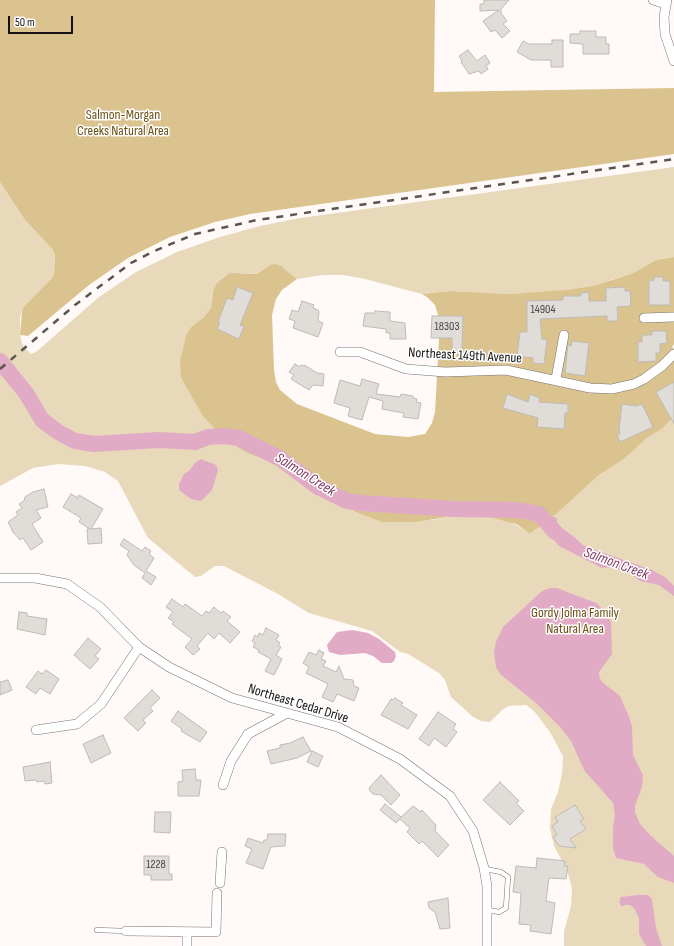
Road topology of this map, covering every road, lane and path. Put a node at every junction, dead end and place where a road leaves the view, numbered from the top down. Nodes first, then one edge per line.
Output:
1 (653, 0) edge
2 (666, 2) edge
3 (674, 61) edge
4 (674, 317) edge
5 (644, 318) dead end
6 (564, 335) dead end
7 (340, 352) dead end
8 (674, 354) edge
9 (556, 379) junction
10 (0, 578) edge
11 (139, 647) junction
12 (287, 713) junction
13 (36, 730) dead end
14 (223, 786) dead end
15 (222, 852) dead end
16 (484, 868) junction
17 (220, 883) dead end
18 (217, 892) dead end
19 (487, 910) junction
20 (97, 930) dead end
21 (126, 931) joint
22 (187, 933) junction
23 (187, 946) edge
24 (487, 946) edge

1 - 2 street
2 - 3 street
4 - 5 street
6 - 9 street
7 - 9 street, Northeast 149th Avenue
8 - 9 street, Northeast 149th Avenue
10 - 11 street, Northeast Cedar Drive
11 - 12 street, Northeast Cedar Drive
11 - 13 street
12 - 14 street
12 - 16 street, Northeast Cedar Drive
15 - 17 street
16 - 19 street, Northeast Cedar Drive
16 - 19 lane
18 - 22 street
19 - 24 street, Northeast Cedar Drive
20 - 21 lane
21 - 22 street
22 - 23 street

